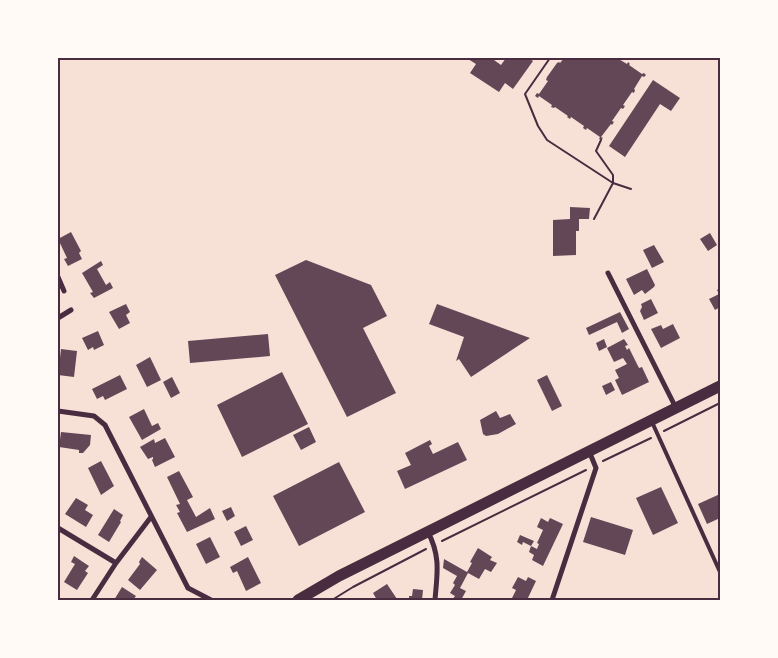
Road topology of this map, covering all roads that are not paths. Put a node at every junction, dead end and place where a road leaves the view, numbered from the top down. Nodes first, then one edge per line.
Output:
1 (608, 273) dead end
2 (58, 278) edge
3 (64, 291) dead end
4 (70, 310) dead end
5 (58, 318) edge
6 (720, 386) edge
7 (676, 408) junction
8 (58, 411) edge
9 (651, 421) junction
10 (589, 451) junction
11 (151, 517) junction
12 (58, 528) edge
13 (428, 532) junction
14 (116, 563) junction
15 (720, 572) edge
16 (92, 600) edge
17 (211, 600) edge
18 (298, 600) edge
19 (434, 600) edge
20 (552, 600) edge

1 - 7 street
2 - 3 street
4 - 5 street
6 - 7 main road
7 - 9 main road
8 - 11 street
9 - 10 main road
9 - 15 lane
10 - 13 main road
10 - 20 street
11 - 14 street
11 - 17 street
12 - 14 street
13 - 18 main road
13 - 19 street
14 - 16 street

